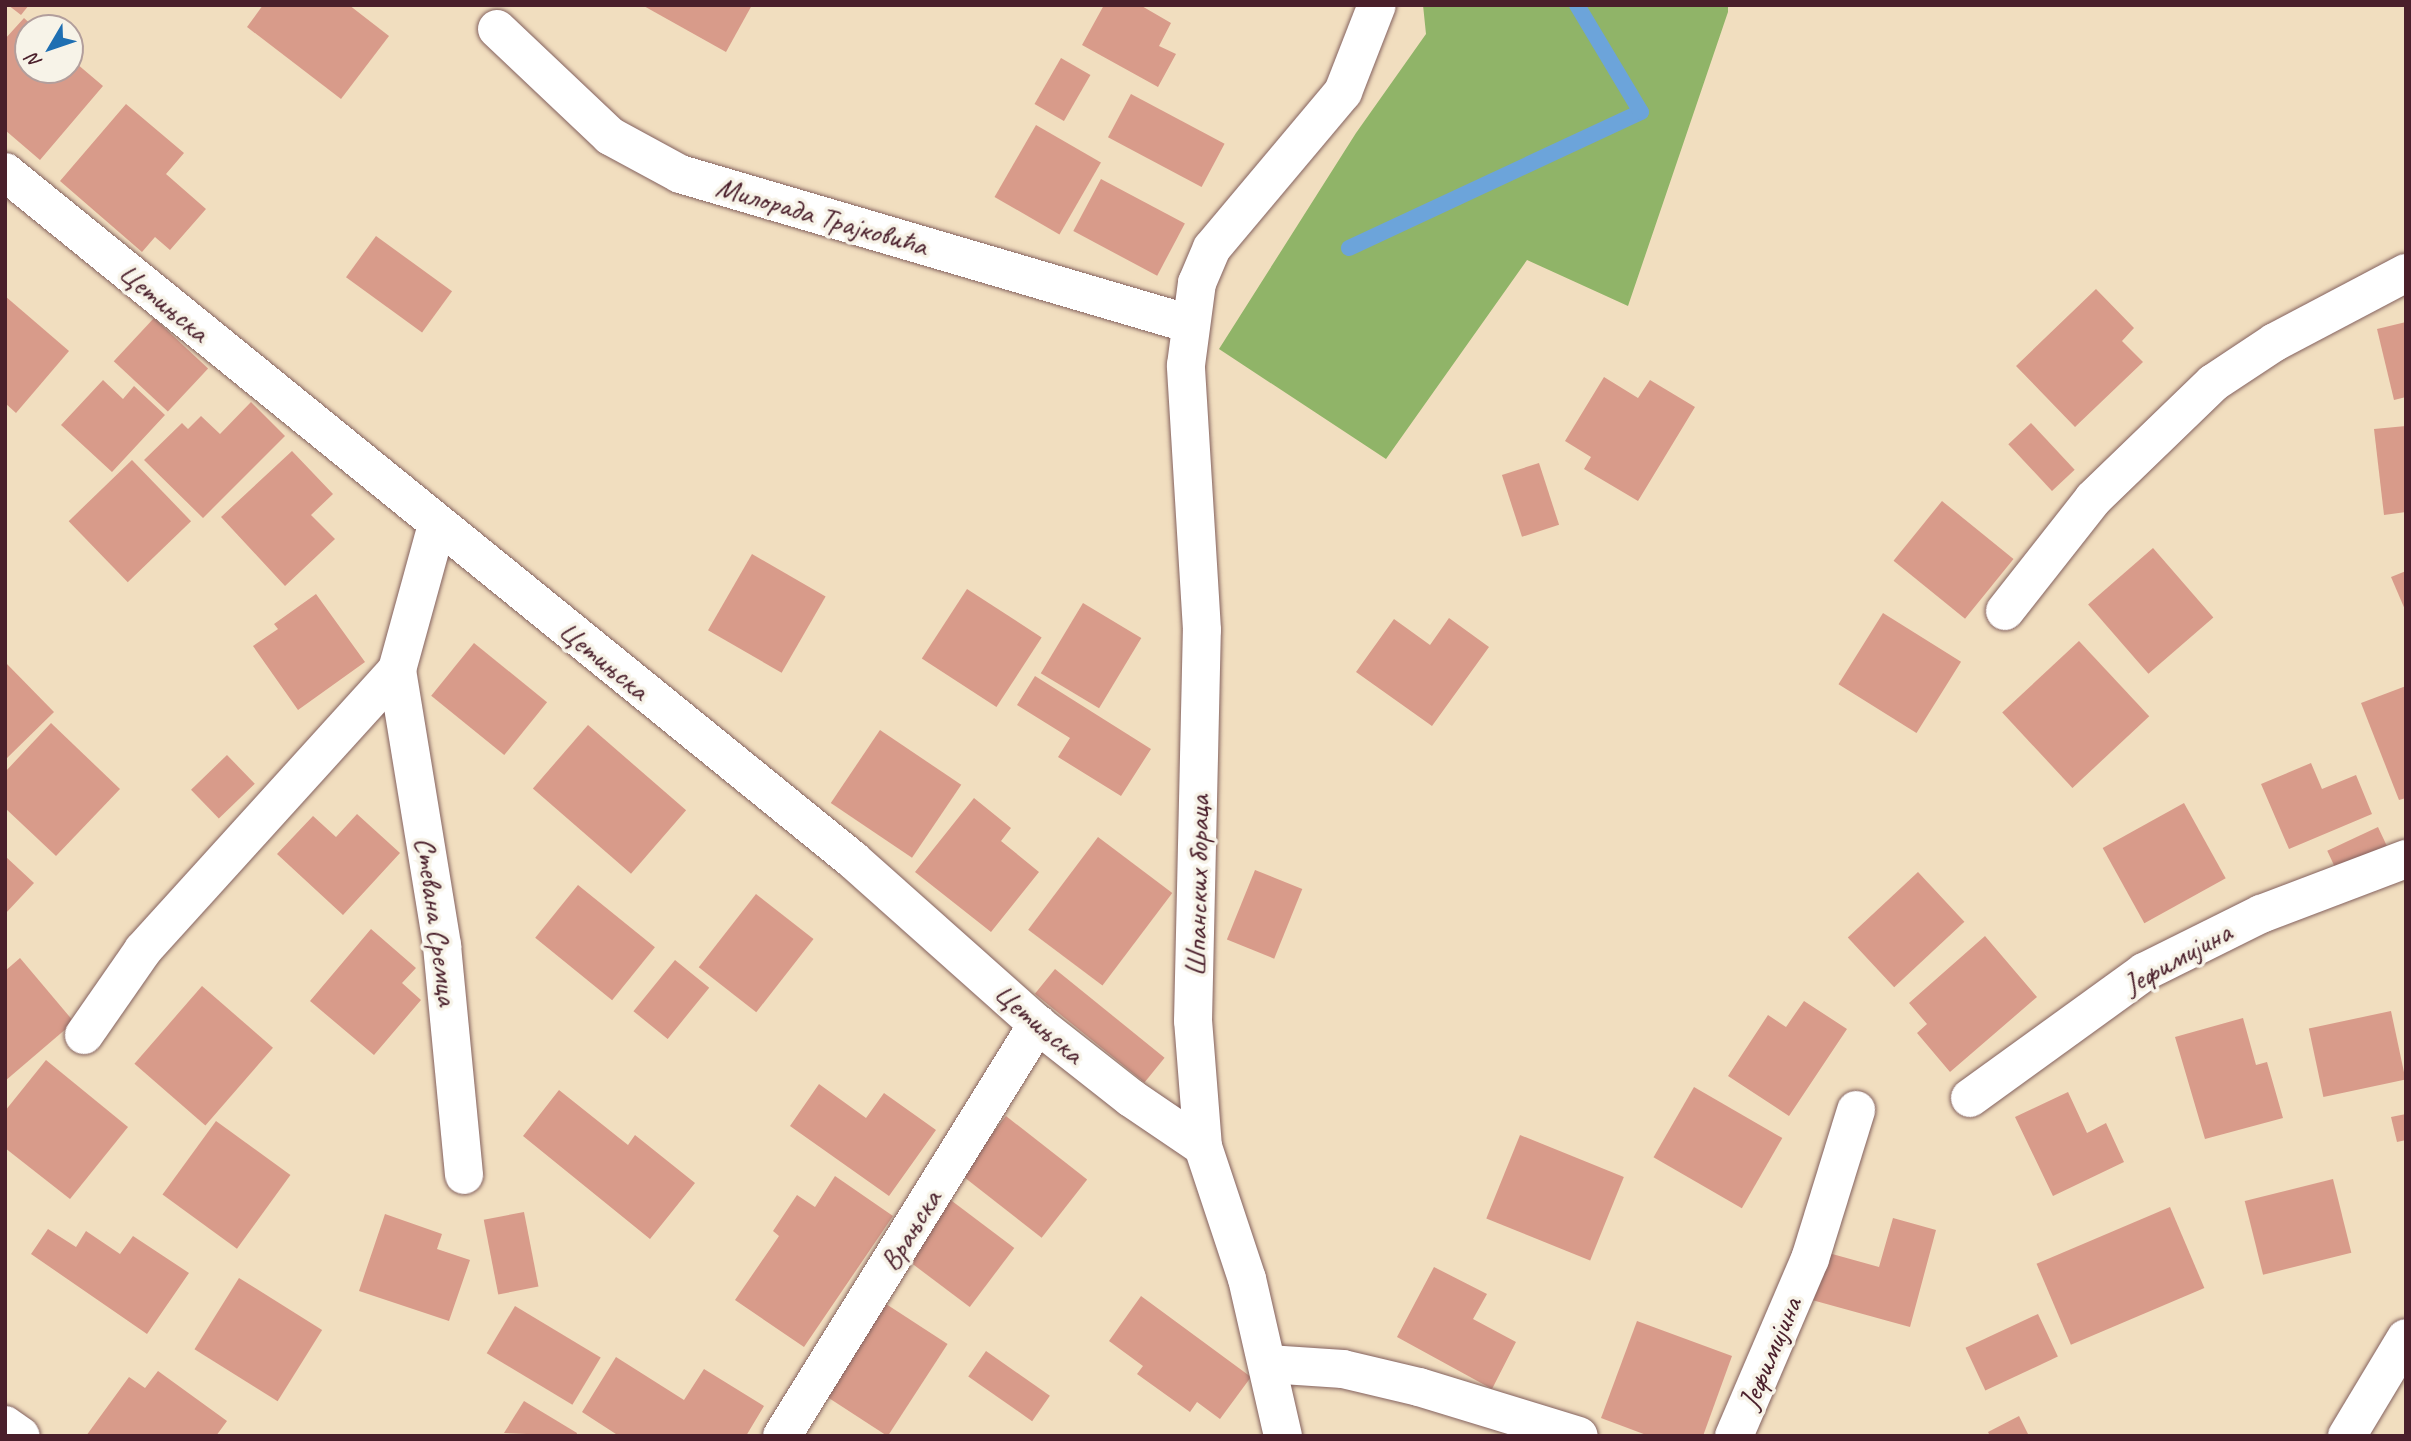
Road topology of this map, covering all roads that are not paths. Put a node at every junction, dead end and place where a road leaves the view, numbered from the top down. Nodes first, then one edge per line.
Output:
1 (1377, 5) edge
2 (497, 29) dead end
3 (5, 172) edge
4 (2406, 273) edge
5 (1190, 324) junction
6 (437, 525) junction
7 (2006, 611) dead end
8 (397, 670) junction
9 (2406, 859) edge
10 (1037, 1024) junction
11 (84, 1035) dead end
12 (1970, 1098) dead end
13 (1856, 1110) dead end
14 (1203, 1147) junction
15 (464, 1175) dead end
16 (2406, 1338) edge
17 (1268, 1364) junction
18 (5, 1425) edge
19 (21, 1436) edge
20 (782, 1436) edge
21 (1283, 1436) edge
22 (1579, 1436) edge
23 (1734, 1436) edge
24 (2347, 1436) edge

1 - 5 street, Шпанских бораца
2 - 5 street, Милорада Трајковића
3 - 6 street, Цетињска
4 - 7 street
5 - 14 street, Шпанских бораца
6 - 8 street, Стевана Сремца
6 - 10 street, Цетињска
8 - 11 street, Стевана Сремца
8 - 15 street, Стевана Сремца
9 - 12 street, Јефимијина
10 - 14 street, Цетињска
10 - 20 street, Врањска
13 - 23 street, Јефимијина
14 - 17 street, Шпанских бораца
16 - 24 street
17 - 21 street, Шпанских бораца
17 - 22 street
18 - 19 street

